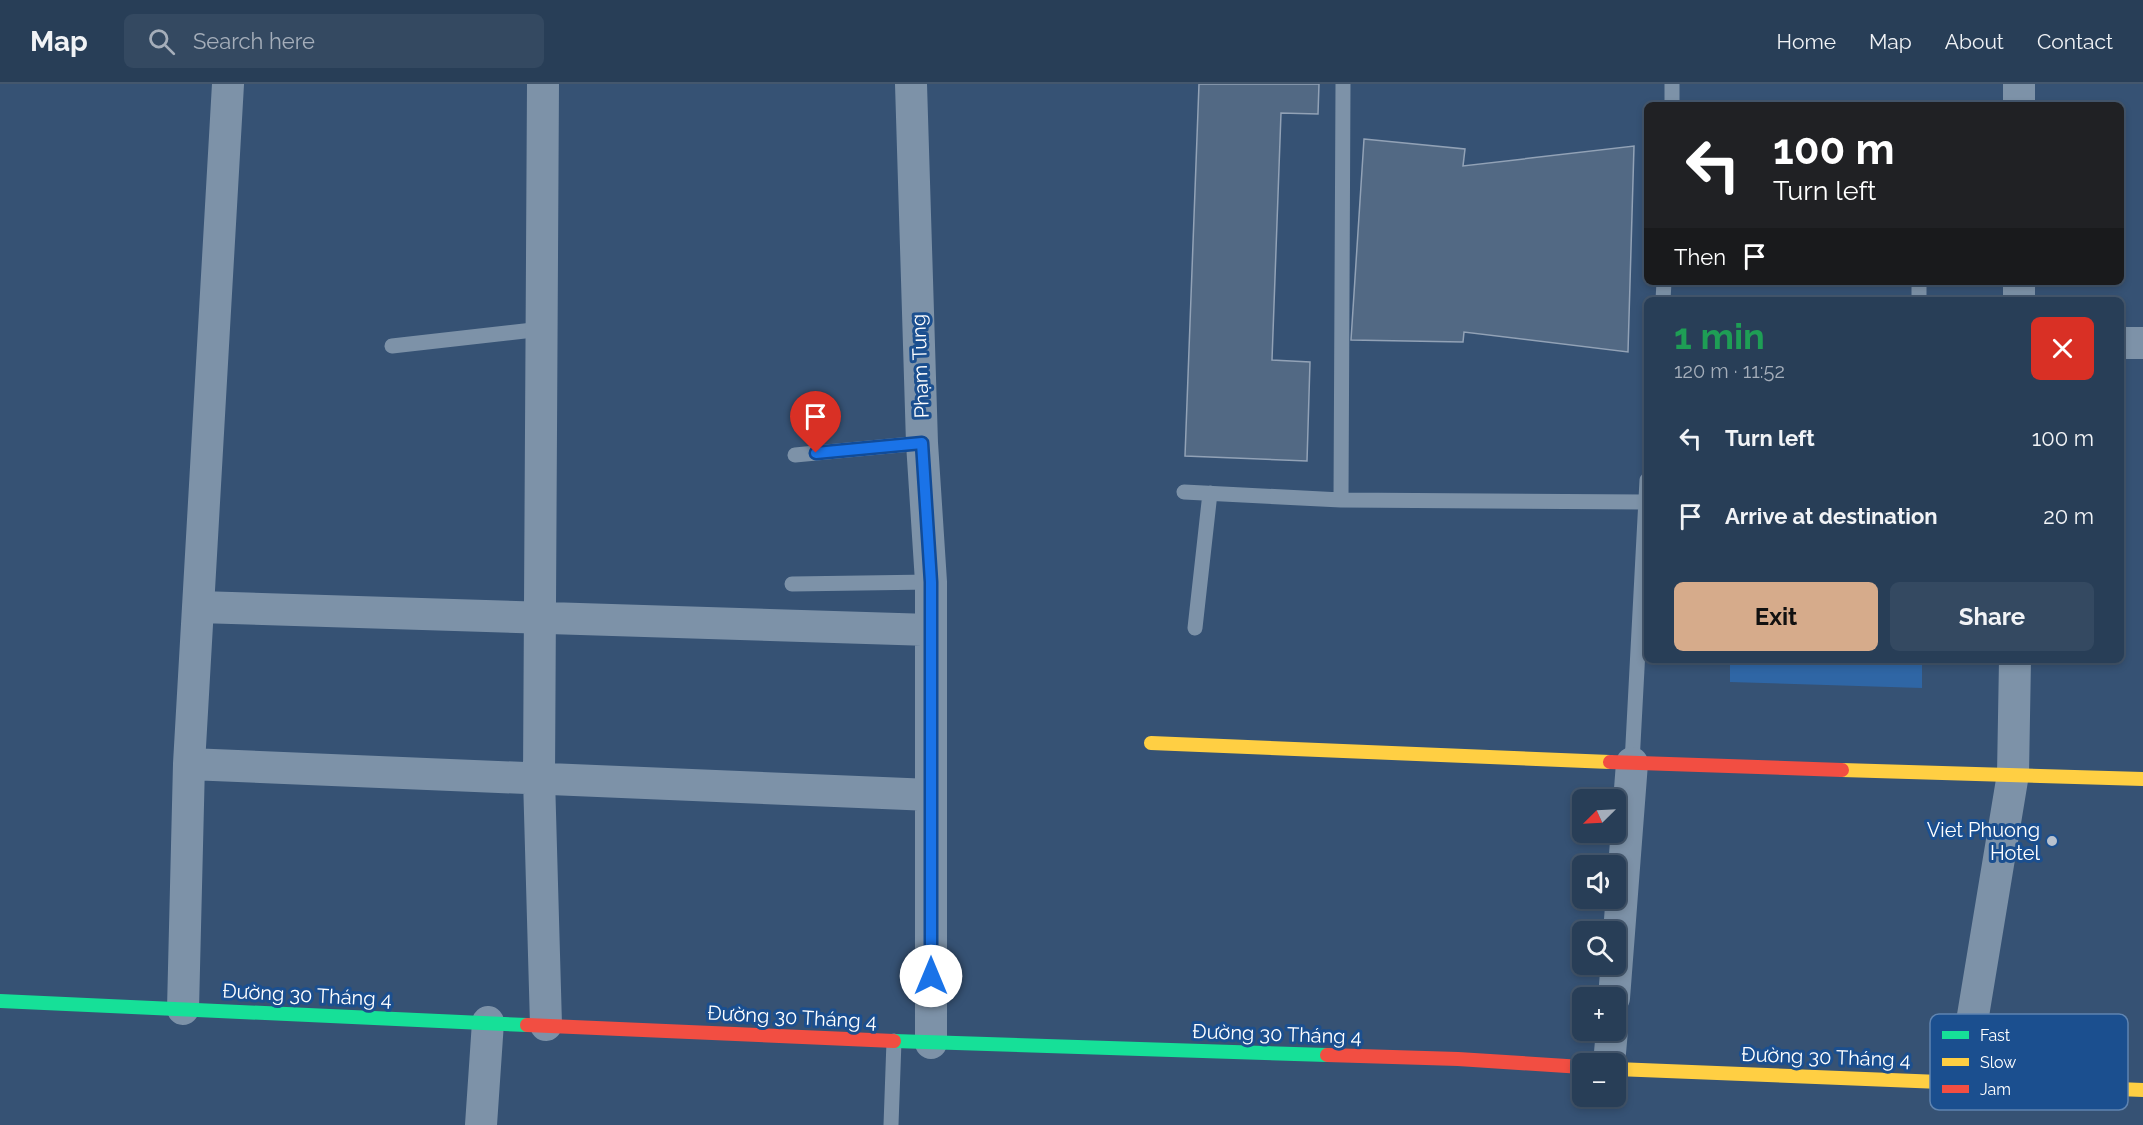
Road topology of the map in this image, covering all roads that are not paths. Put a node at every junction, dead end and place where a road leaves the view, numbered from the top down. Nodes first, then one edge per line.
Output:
1 (228, 84) edge
2 (543, 84) edge
3 (911, 84) edge
4 (1343, 84) edge
5 (1672, 84) edge
6 (2019, 84) edge
7 (1672, 102) edge
8 (2019, 102) edge
9 (542, 328) junction
10 (2124, 343) edge
11 (2143, 343) edge
12 (392, 346) dead end
13 (922, 443) junction
14 (795, 455) dead end
15 (1184, 492) dead end
16 (1210, 493) junction
17 (1341, 500) junction
18 (1644, 502) edge
19 (1644, 522) edge
20 (931, 582) junction
21 (792, 584) dead end
22 (199, 607) junction
23 (540, 619) junction
24 (1195, 628) dead end
25 (930, 630) junction
26 (2015, 663) edge
27 (1152, 743) dead end
28 (1632, 763) junction
29 (189, 764) junction
30 (2013, 774) junction
31 (538, 778) junction
32 (2143, 779) edge
33 (931, 795) junction
34 (1615, 987) edge
35 (0, 1001) edge
36 (183, 1009) junction
37 (1973, 1014) edge
38 (488, 1022) junction
39 (546, 1025) junction
40 (894, 1041) junction
41 (931, 1043) junction
42 (1572, 1066) edge
43 (1626, 1069) edge
44 (1930, 1081) edge
45 (2128, 1089) edge
46 (2143, 1090) edge
47 (481, 1125) edge
48 (891, 1125) edge

1 - 22 street
2 - 9 street
3 - 13 street, Phạm Tung
4 - 17 lane
5 - 7 lane
6 - 8 street
9 - 12 lane
9 - 23 street
10 - 11 street
13 - 14 lane
13 - 20 street, Phạm Tung
15 - 16 lane
16 - 17 lane
16 - 24 lane
17 - 18 lane
19 - 28 lane
20 - 21 lane
20 - 25 street, Phạm Tung
22 - 23 street
22 - 29 street
23 - 25 street
23 - 31 street
25 - 33 street, Phạm Tung
26 - 30 street
27 - 28 main road
28 - 30 main road
28 - 34 street
29 - 31 street
29 - 36 street
30 - 32 main road
30 - 37 street
31 - 33 street
31 - 39 street
33 - 41 street, Phạm Tung
35 - 36 main road, Đường 30 Tháng 4
36 - 38 main road, Đường 30 Tháng 4
38 - 39 main road, Đường 30 Tháng 4
38 - 47 street
39 - 40 main road, Đường 30 Tháng 4
40 - 41 main road, Đường 30 Tháng 4
40 - 48 lane
41 - 42 main road, Đường 30 Tháng 4
43 - 44 main road, Đường 30 Tháng 4
45 - 46 main road, Đường 30 Tháng 4

